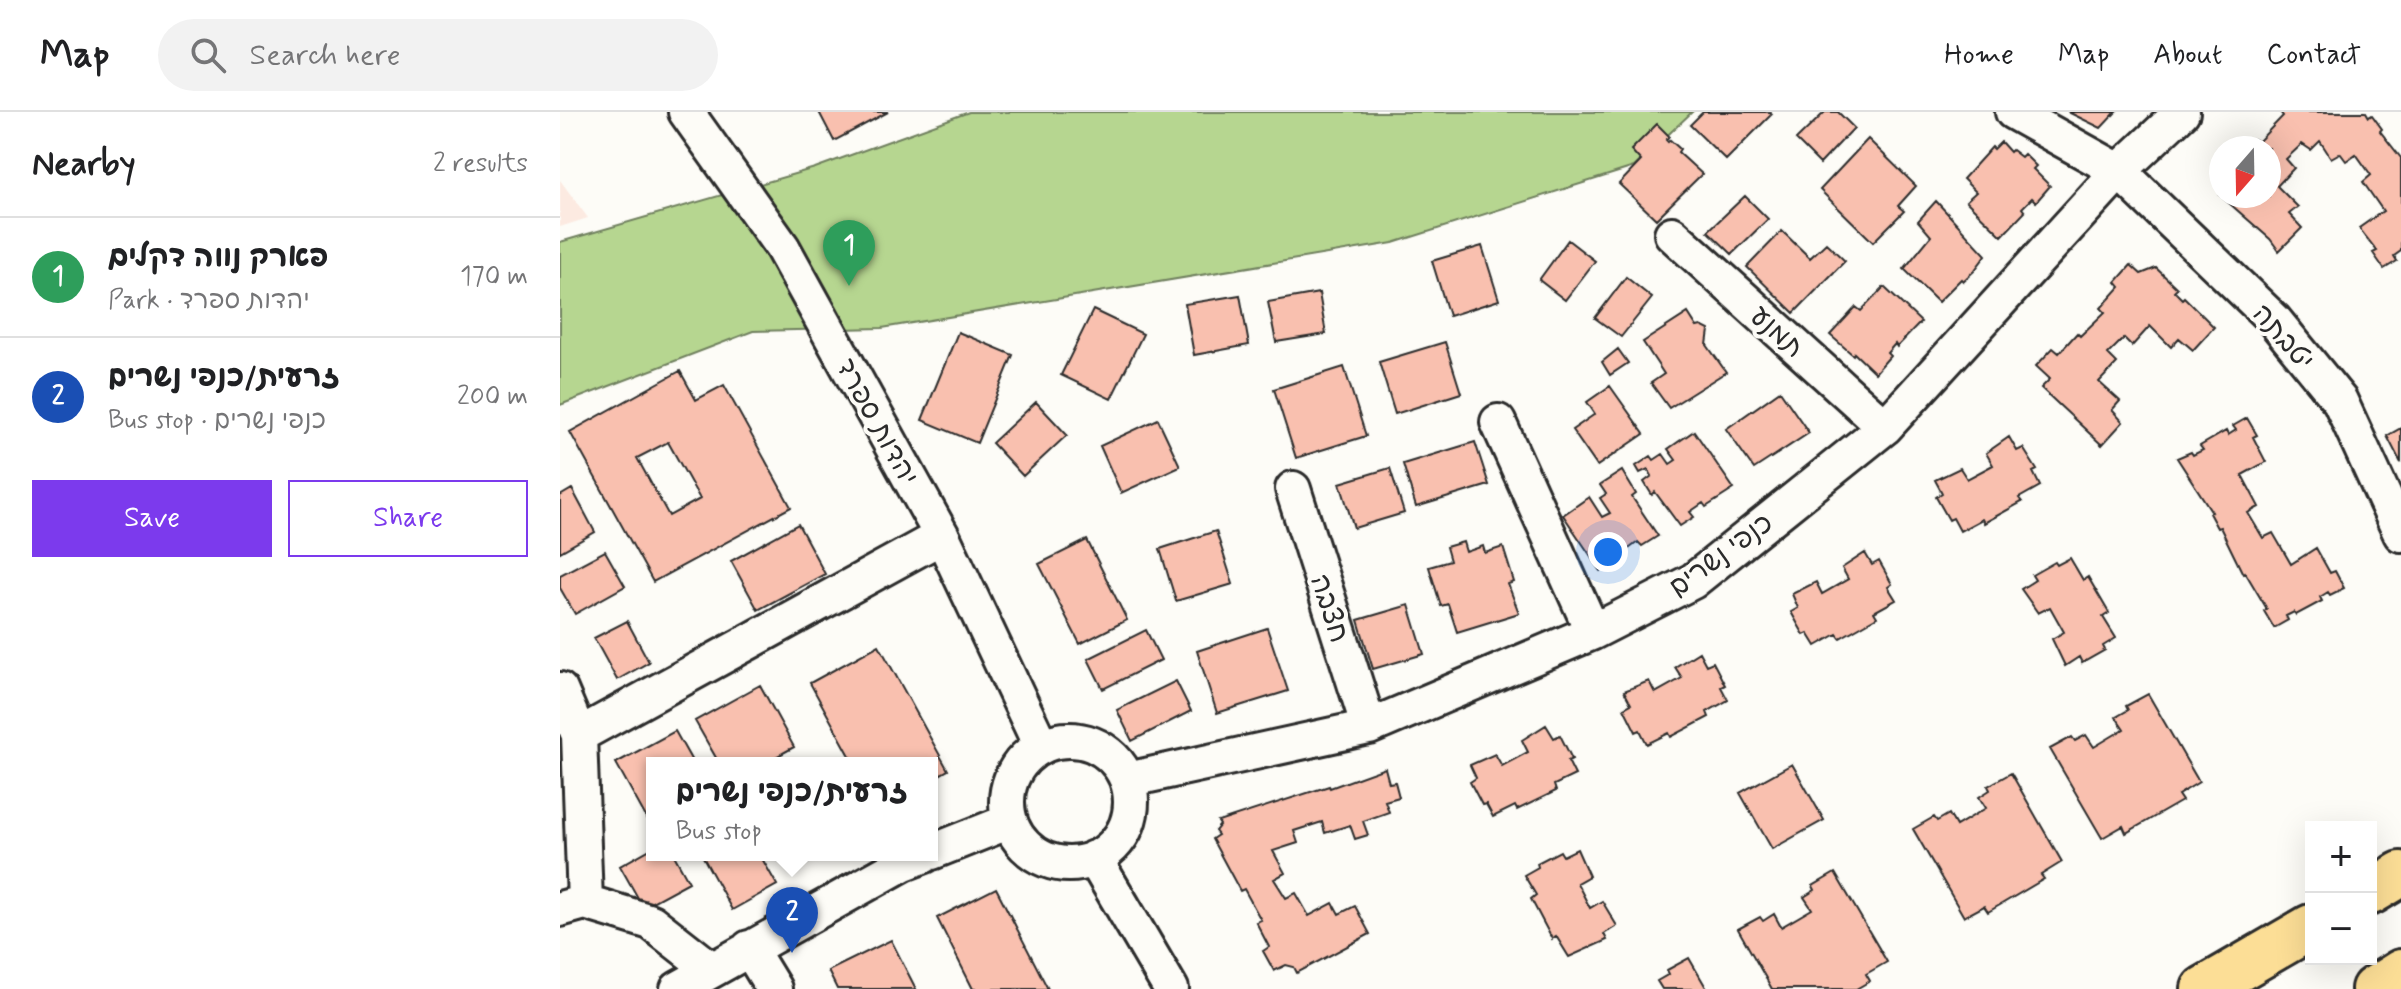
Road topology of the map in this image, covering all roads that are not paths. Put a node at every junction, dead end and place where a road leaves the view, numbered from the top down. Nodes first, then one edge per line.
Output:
1 (686, 112) edge
2 (2013, 112) edge
3 (2182, 112) edge
4 (2119, 171) junction
5 (1672, 234) dead end
6 (1498, 422) dead end
7 (1885, 427) junction
8 (1293, 489) dead end
9 (2401, 534) edge
10 (942, 536) junction
11 (1593, 632) junction
12 (560, 690) edge
13 (1369, 727) junction
14 (579, 735) junction
15 (1041, 746) junction
16 (1127, 780) junction
17 (1010, 821) junction
18 (938, 850) edge
19 (1094, 858) junction
20 (909, 861) edge
21 (2401, 874) edge
22 (2377, 888) edge
23 (572, 906) edge
24 (2305, 930) edge
25 (749, 948) junction
26 (711, 969) junction
27 (2401, 972) edge
28 (678, 989) edge
29 (774, 989) edge
30 (1171, 989) edge
31 (2204, 989) edge
32 (2374, 989) edge

1 - 10 street, יהדות ספרד
2 - 4 street
3 - 4 street, כנפי נשרים
4 - 7 street, כנפי נשרים
4 - 9 street, יטבתה
5 - 7 street, תמנע
6 - 11 street
7 - 11 street, כנפי נשרים
8 - 13 street, חצבה
10 - 14 street
10 - 15 street, יהדות ספרד
11 - 13 street, כנפי נשרים
12 - 14 street
13 - 16 street, כנפי נשרים
14 - 23 street
15 - 16 street
15 - 17 street
16 - 19 street
17 - 18 street
17 - 19 street
19 - 30 street
20 - 25 street
21 - 22 main road
23 - 26 street
24 - 31 main road
25 - 26 street
25 - 29 street
26 - 28 street
27 - 32 main road

